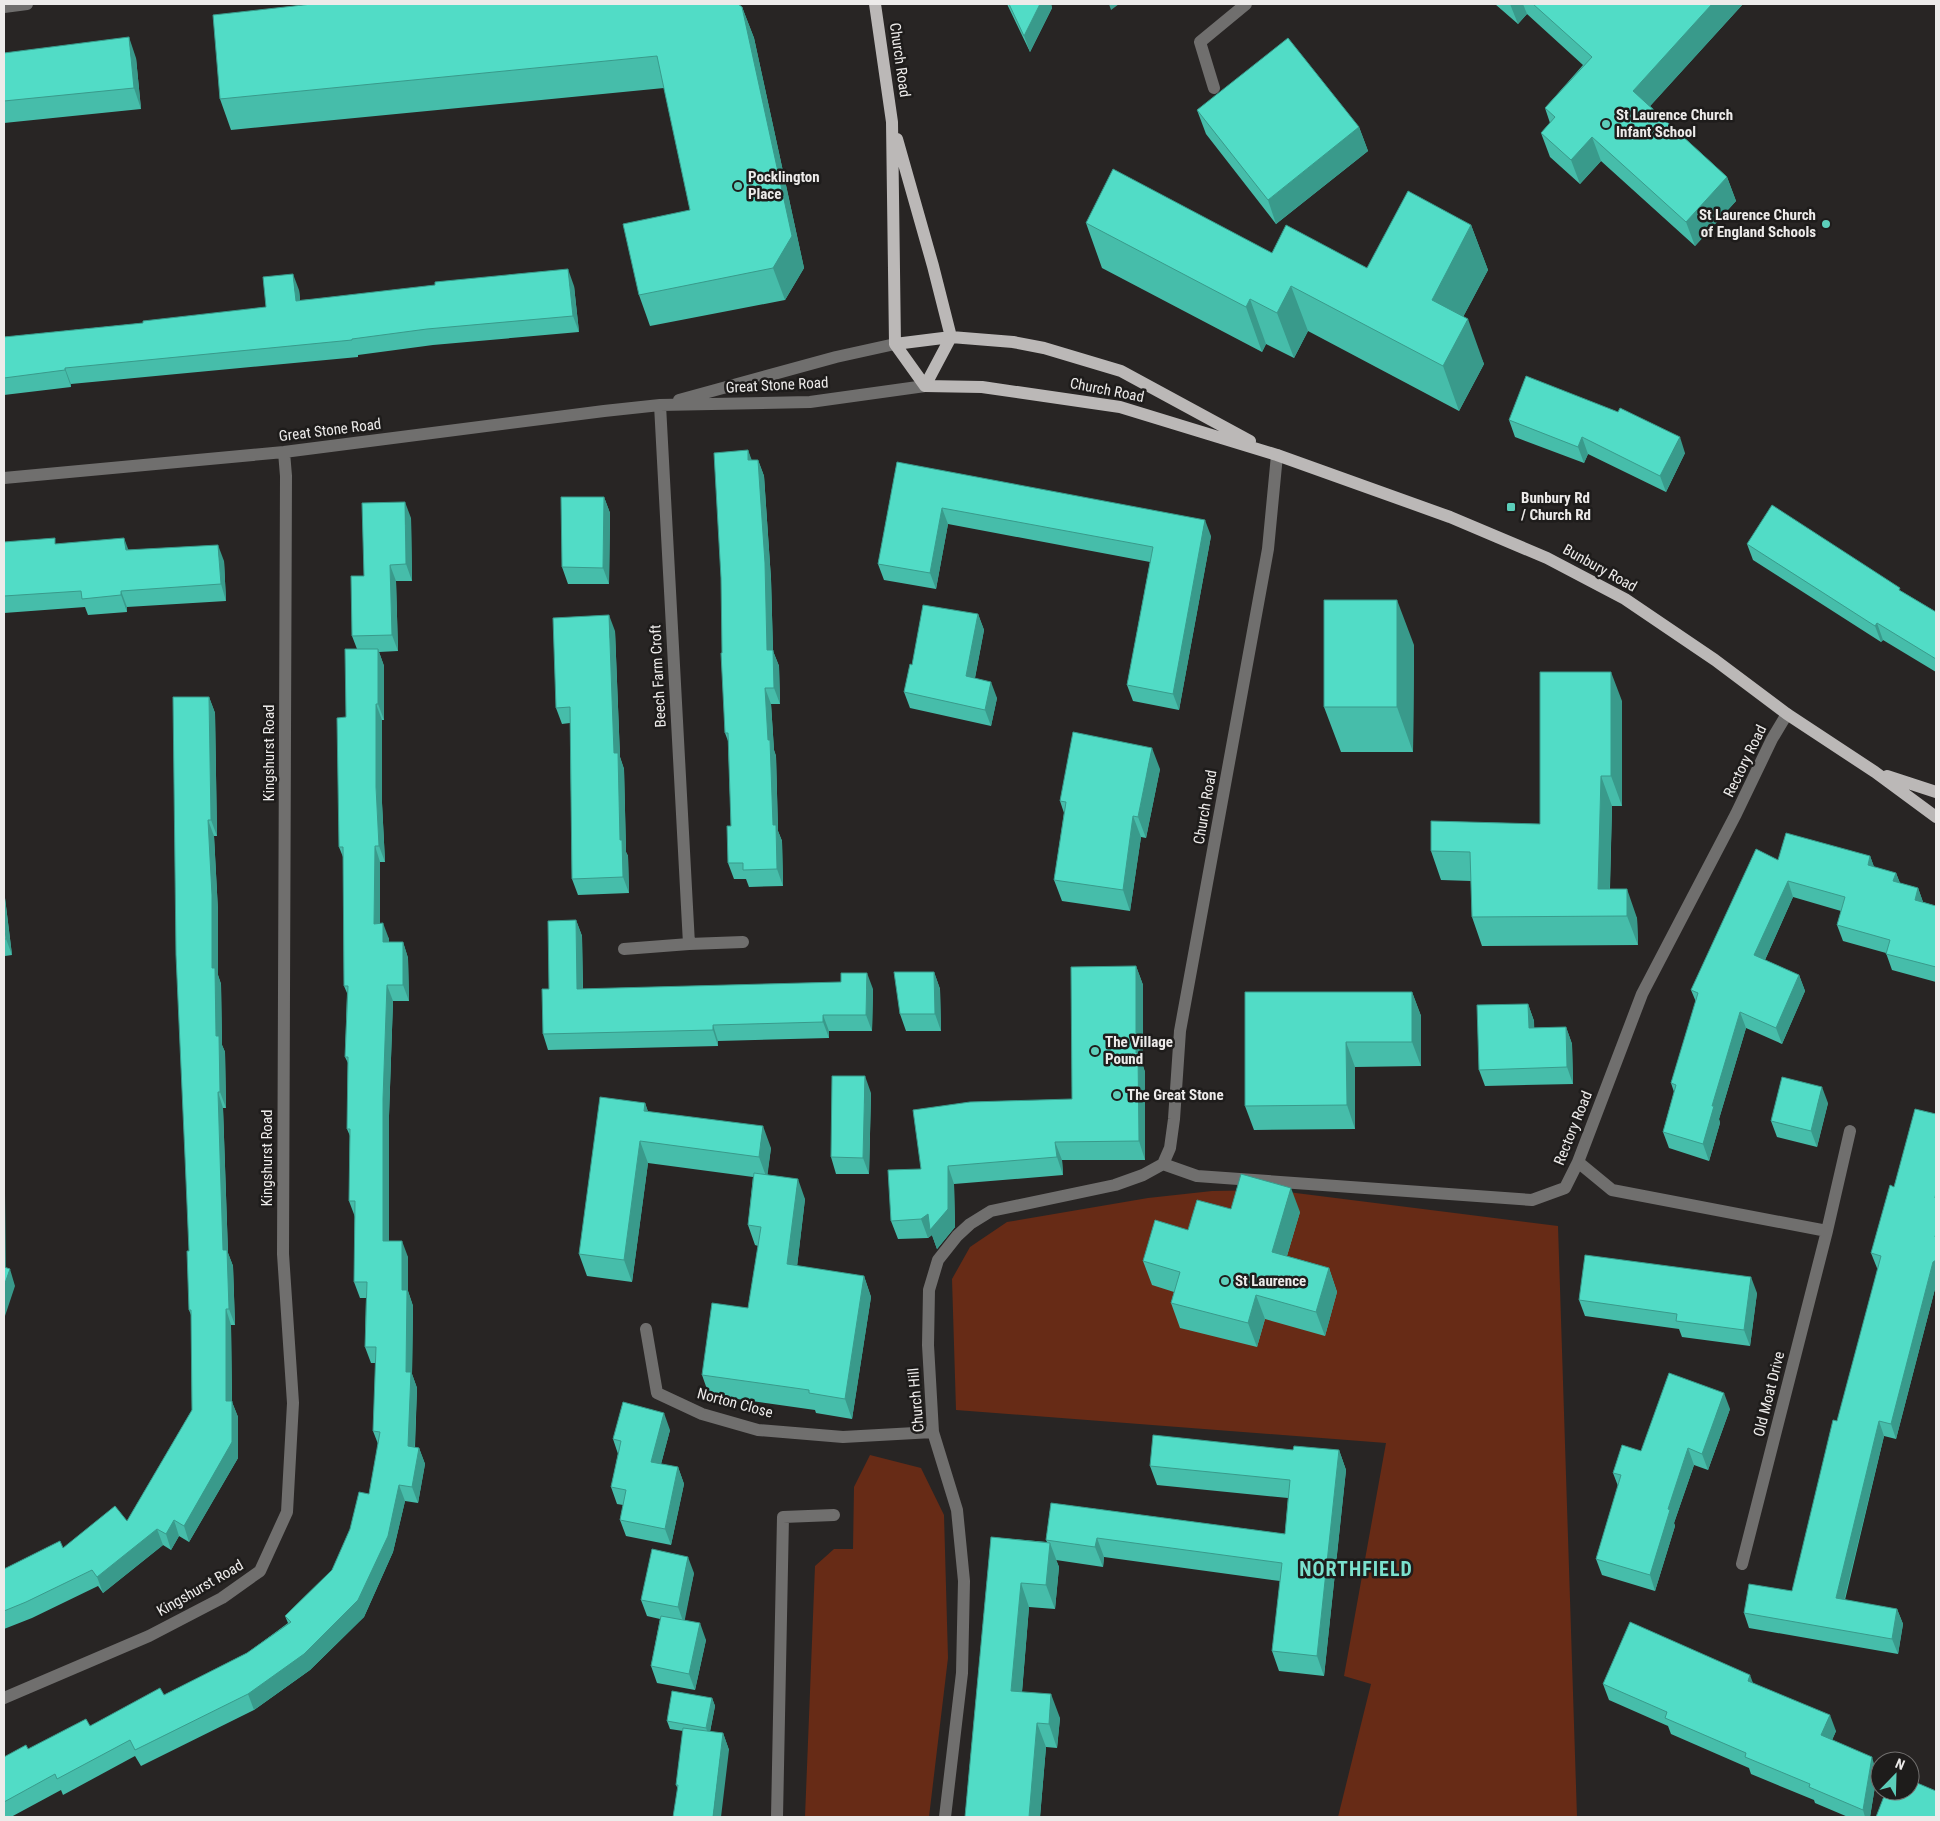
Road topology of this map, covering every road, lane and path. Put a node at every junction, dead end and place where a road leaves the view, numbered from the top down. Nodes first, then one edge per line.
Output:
1 (27, 4) edge
2 (875, 4) edge
3 (1246, 4) edge
4 (4, 7) edge
5 (1214, 88) dead end
6 (892, 122) junction
7 (951, 337) junction
8 (895, 344) junction
9 (925, 386) junction
10 (660, 406) junction
11 (284, 452) junction
12 (1277, 455) junction
13 (4, 478) edge
14 (1787, 714) junction
15 (1875, 772) junction
16 (1936, 792) edge
17 (1936, 817) edge
18 (743, 942) dead end
19 (689, 944) junction
20 (624, 949) dead end
21 (1850, 1131) dead end
22 (1578, 1162) junction
23 (1163, 1164) junction
24 (1827, 1231) junction
25 (646, 1328) dead end
26 (933, 1432) junction
27 (834, 1515) dead end
28 (1742, 1564) dead end
29 (4, 1698) edge
30 (777, 1817) edge
31 (945, 1817) edge

1 - 4 street
2 - 6 main road, Church Road
3 - 5 street
6 - 7 main road, Church Road
6 - 8 main road, Church Road
7 - 8 main road, Church Road
7 - 9 main road
7 - 12 main road, Church Road
8 - 9 main road
8 - 10 street, Great Stone Road
9 - 10 street, Great Stone Road
9 - 12 main road, Church Road
10 - 11 street, Great Stone Road
10 - 19 street, Beech Farm Croft
11 - 13 street, Great Stone Road
11 - 29 street, Kingshurst Road
12 - 14 main road, Bunbury Road
12 - 23 street, Church Road
14 - 15 main road, Bunbury Road
14 - 22 street, Rectory Road
15 - 16 main road, Bunbury Road
15 - 17 main road, Bunbury Road
18 - 19 street
19 - 20 street
21 - 24 street, Old Moat Drive
22 - 23 street, Rectory Road
22 - 24 street
23 - 26 street, Church Hill
24 - 28 street, Old Moat Drive
25 - 26 street, Norton Close
26 - 31 street, Church Hill
27 - 30 street

